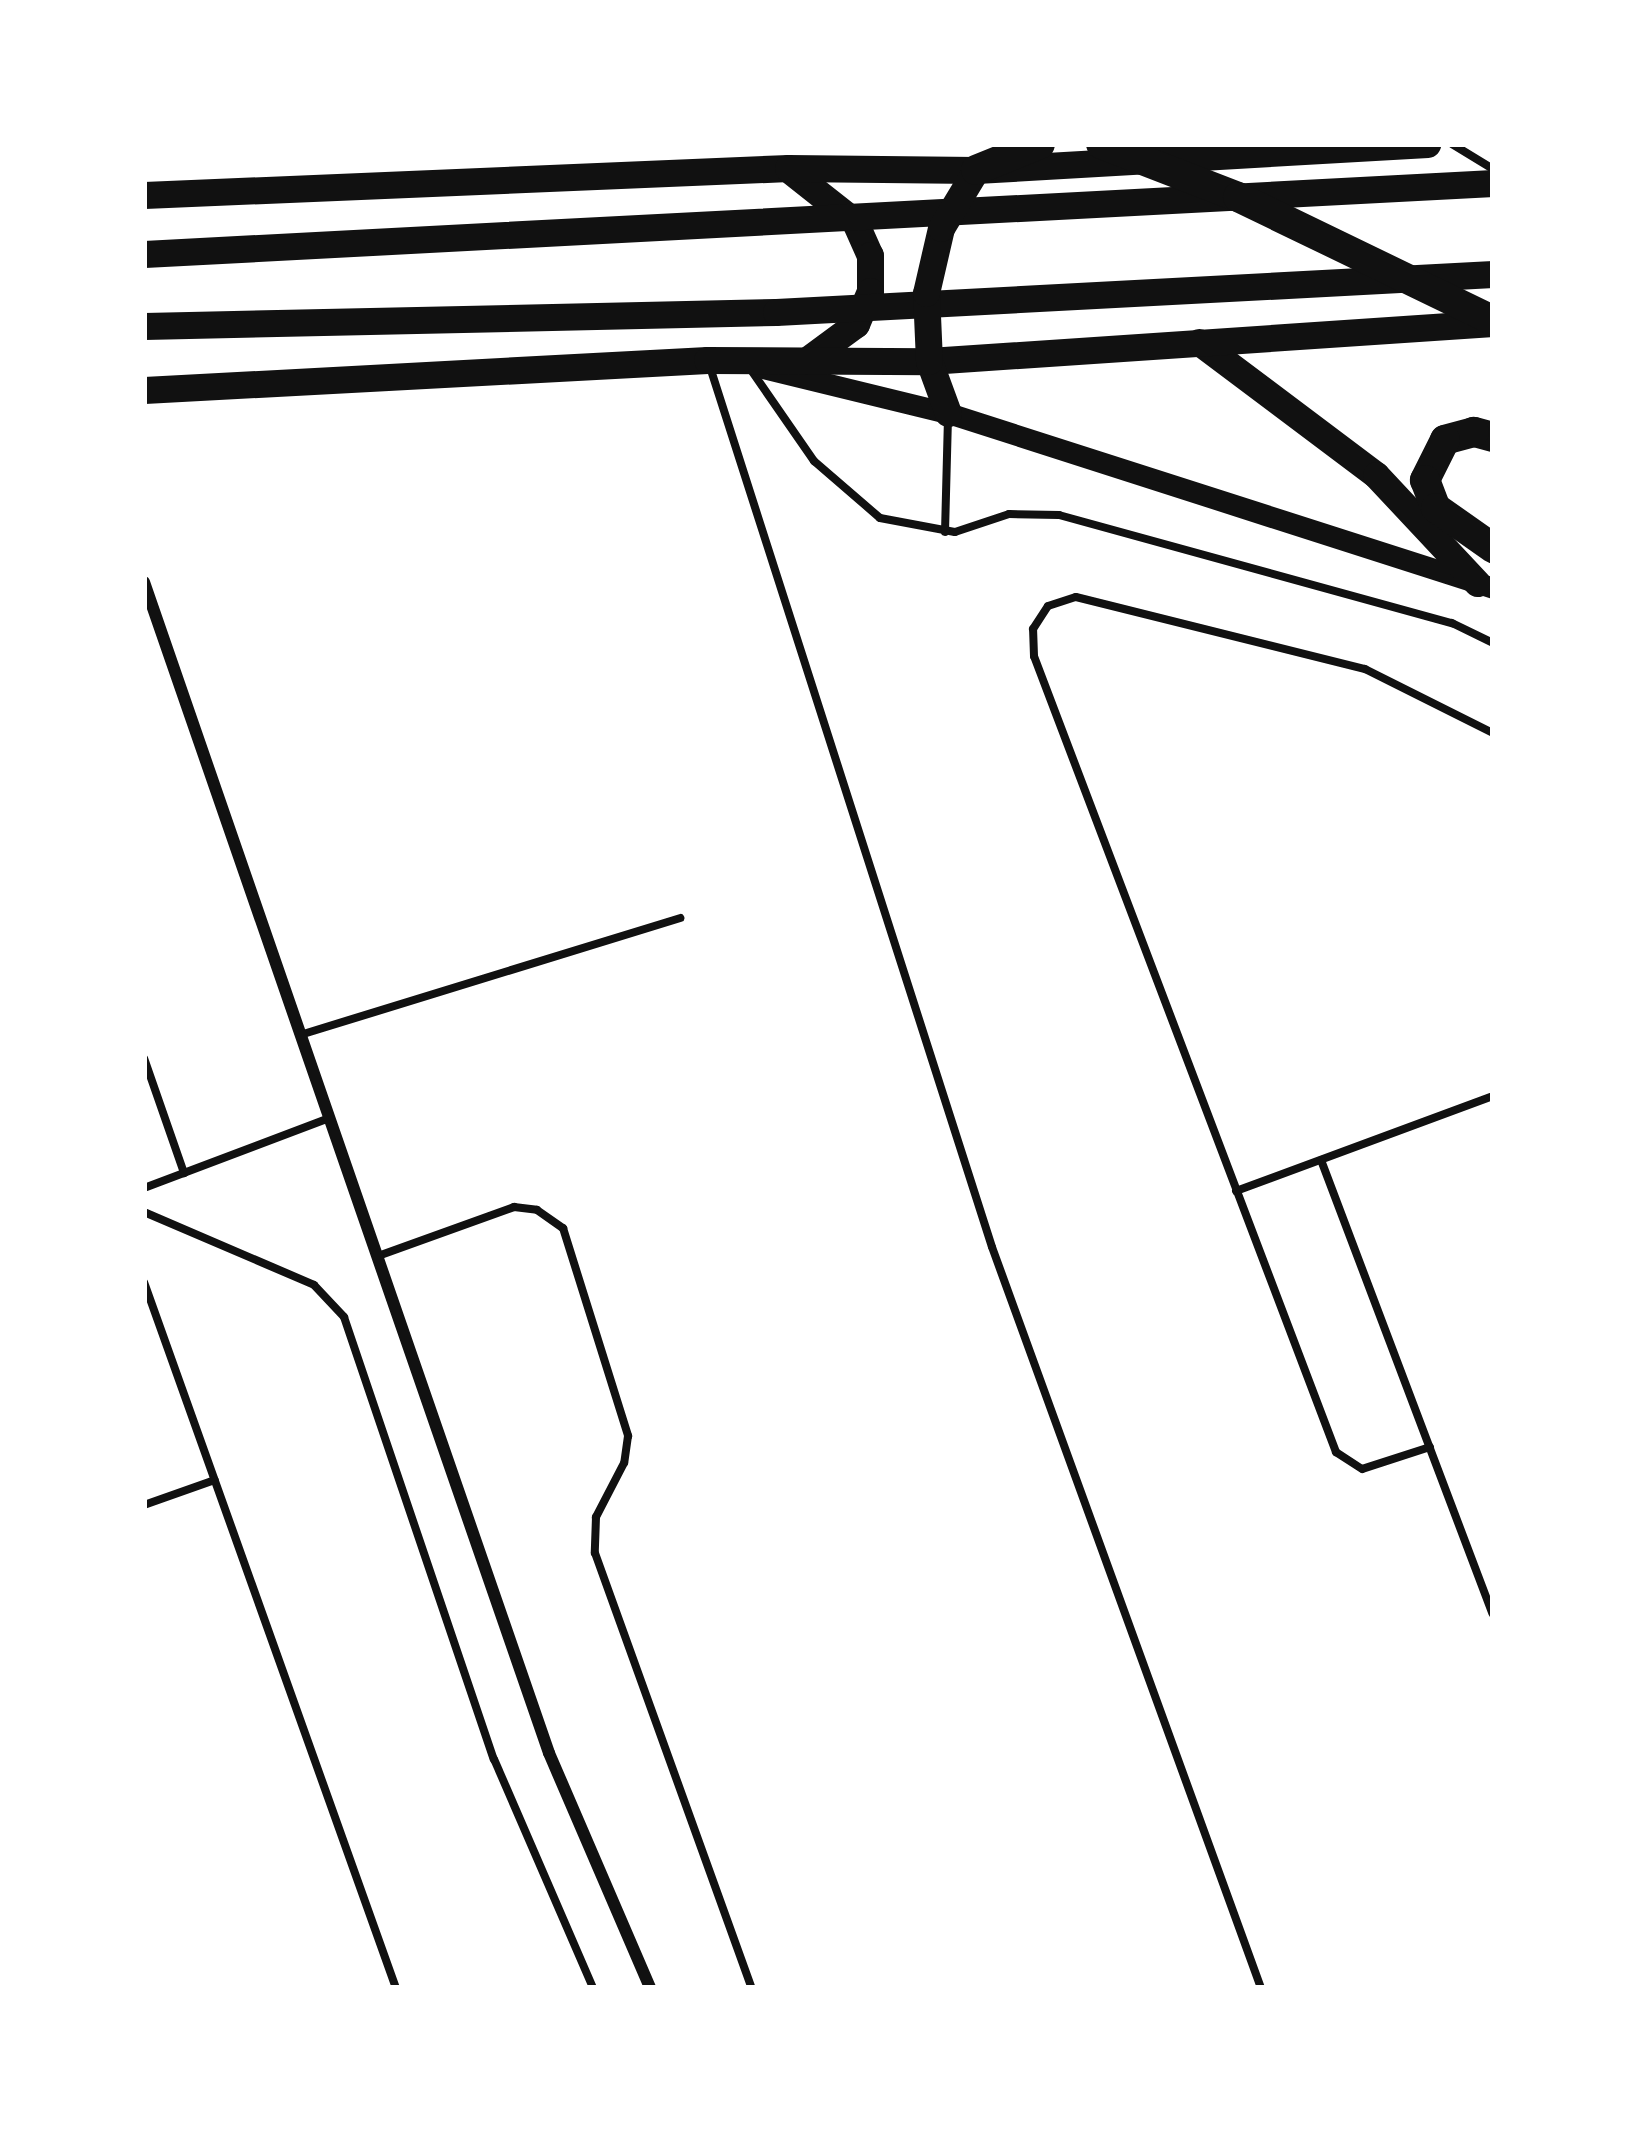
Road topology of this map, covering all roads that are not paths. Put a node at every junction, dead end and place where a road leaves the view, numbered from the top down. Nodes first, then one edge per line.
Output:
1 (1040, 144) edge
2 (1101, 144) edge
3 (1427, 144) edge
4 (1453, 144) edge
5 (788, 168) junction
6 (1493, 169) edge
7 (976, 170) junction
8 (1493, 183) edge
9 (144, 195) edge
10 (144, 254) edge
11 (1493, 274) edge
12 (1493, 321) edge
13 (144, 326) edge
14 (1198, 342) junction
15 (707, 360) junction
16 (929, 361) junction
17 (747, 364) junction
18 (797, 364) junction
19 (144, 389) edge
20 (948, 413) junction
21 (1493, 437) edge
22 (945, 532) junction
23 (1493, 548) edge
24 (144, 582) edge
25 (1485, 585) edge
26 (1493, 643) edge
27 (1493, 734) edge
28 (680, 918) dead end
29 (298, 1036) junction
30 (144, 1058) edge
31 (1493, 1096) edge
32 (327, 1119) junction
33 (1321, 1160) junction
34 (184, 1173) junction
35 (144, 1188) edge
36 (1236, 1191) junction
37 (144, 1212) edge
38 (376, 1256) junction
39 (144, 1282) edge
40 (1430, 1447) junction
41 (215, 1480) junction
42 (144, 1505) edge
43 (1493, 1614) edge
44 (396, 1988) edge
45 (593, 1988) edge
46 (650, 1988) edge
47 (752, 1988) edge
48 (1261, 1988) edge

1 - 7 highway
2 - 12 highway
3 - 7 highway
4 - 6 lane
5 - 7 highway
5 - 9 highway
5 - 18 highway
7 - 16 highway
8 - 10 highway
11 - 13 highway
12 - 14 highway
14 - 16 highway
14 - 25 highway
15 - 17 highway
15 - 19 highway
15 - 48 lane
16 - 18 highway
16 - 20 highway
17 - 18 highway
17 - 20 main road
17 - 22 lane
20 - 22 lane
20 - 25 main road
21 - 23 highway
22 - 26 lane
24 - 29 street
27 - 36 lane
28 - 29 lane
29 - 32 street
30 - 34 lane
31 - 33 lane
32 - 34 lane
32 - 38 street
33 - 36 lane
33 - 40 lane
34 - 35 lane
36 - 40 lane
37 - 45 lane
38 - 46 street
38 - 47 lane
39 - 41 lane
40 - 43 lane
41 - 42 lane
41 - 44 lane

